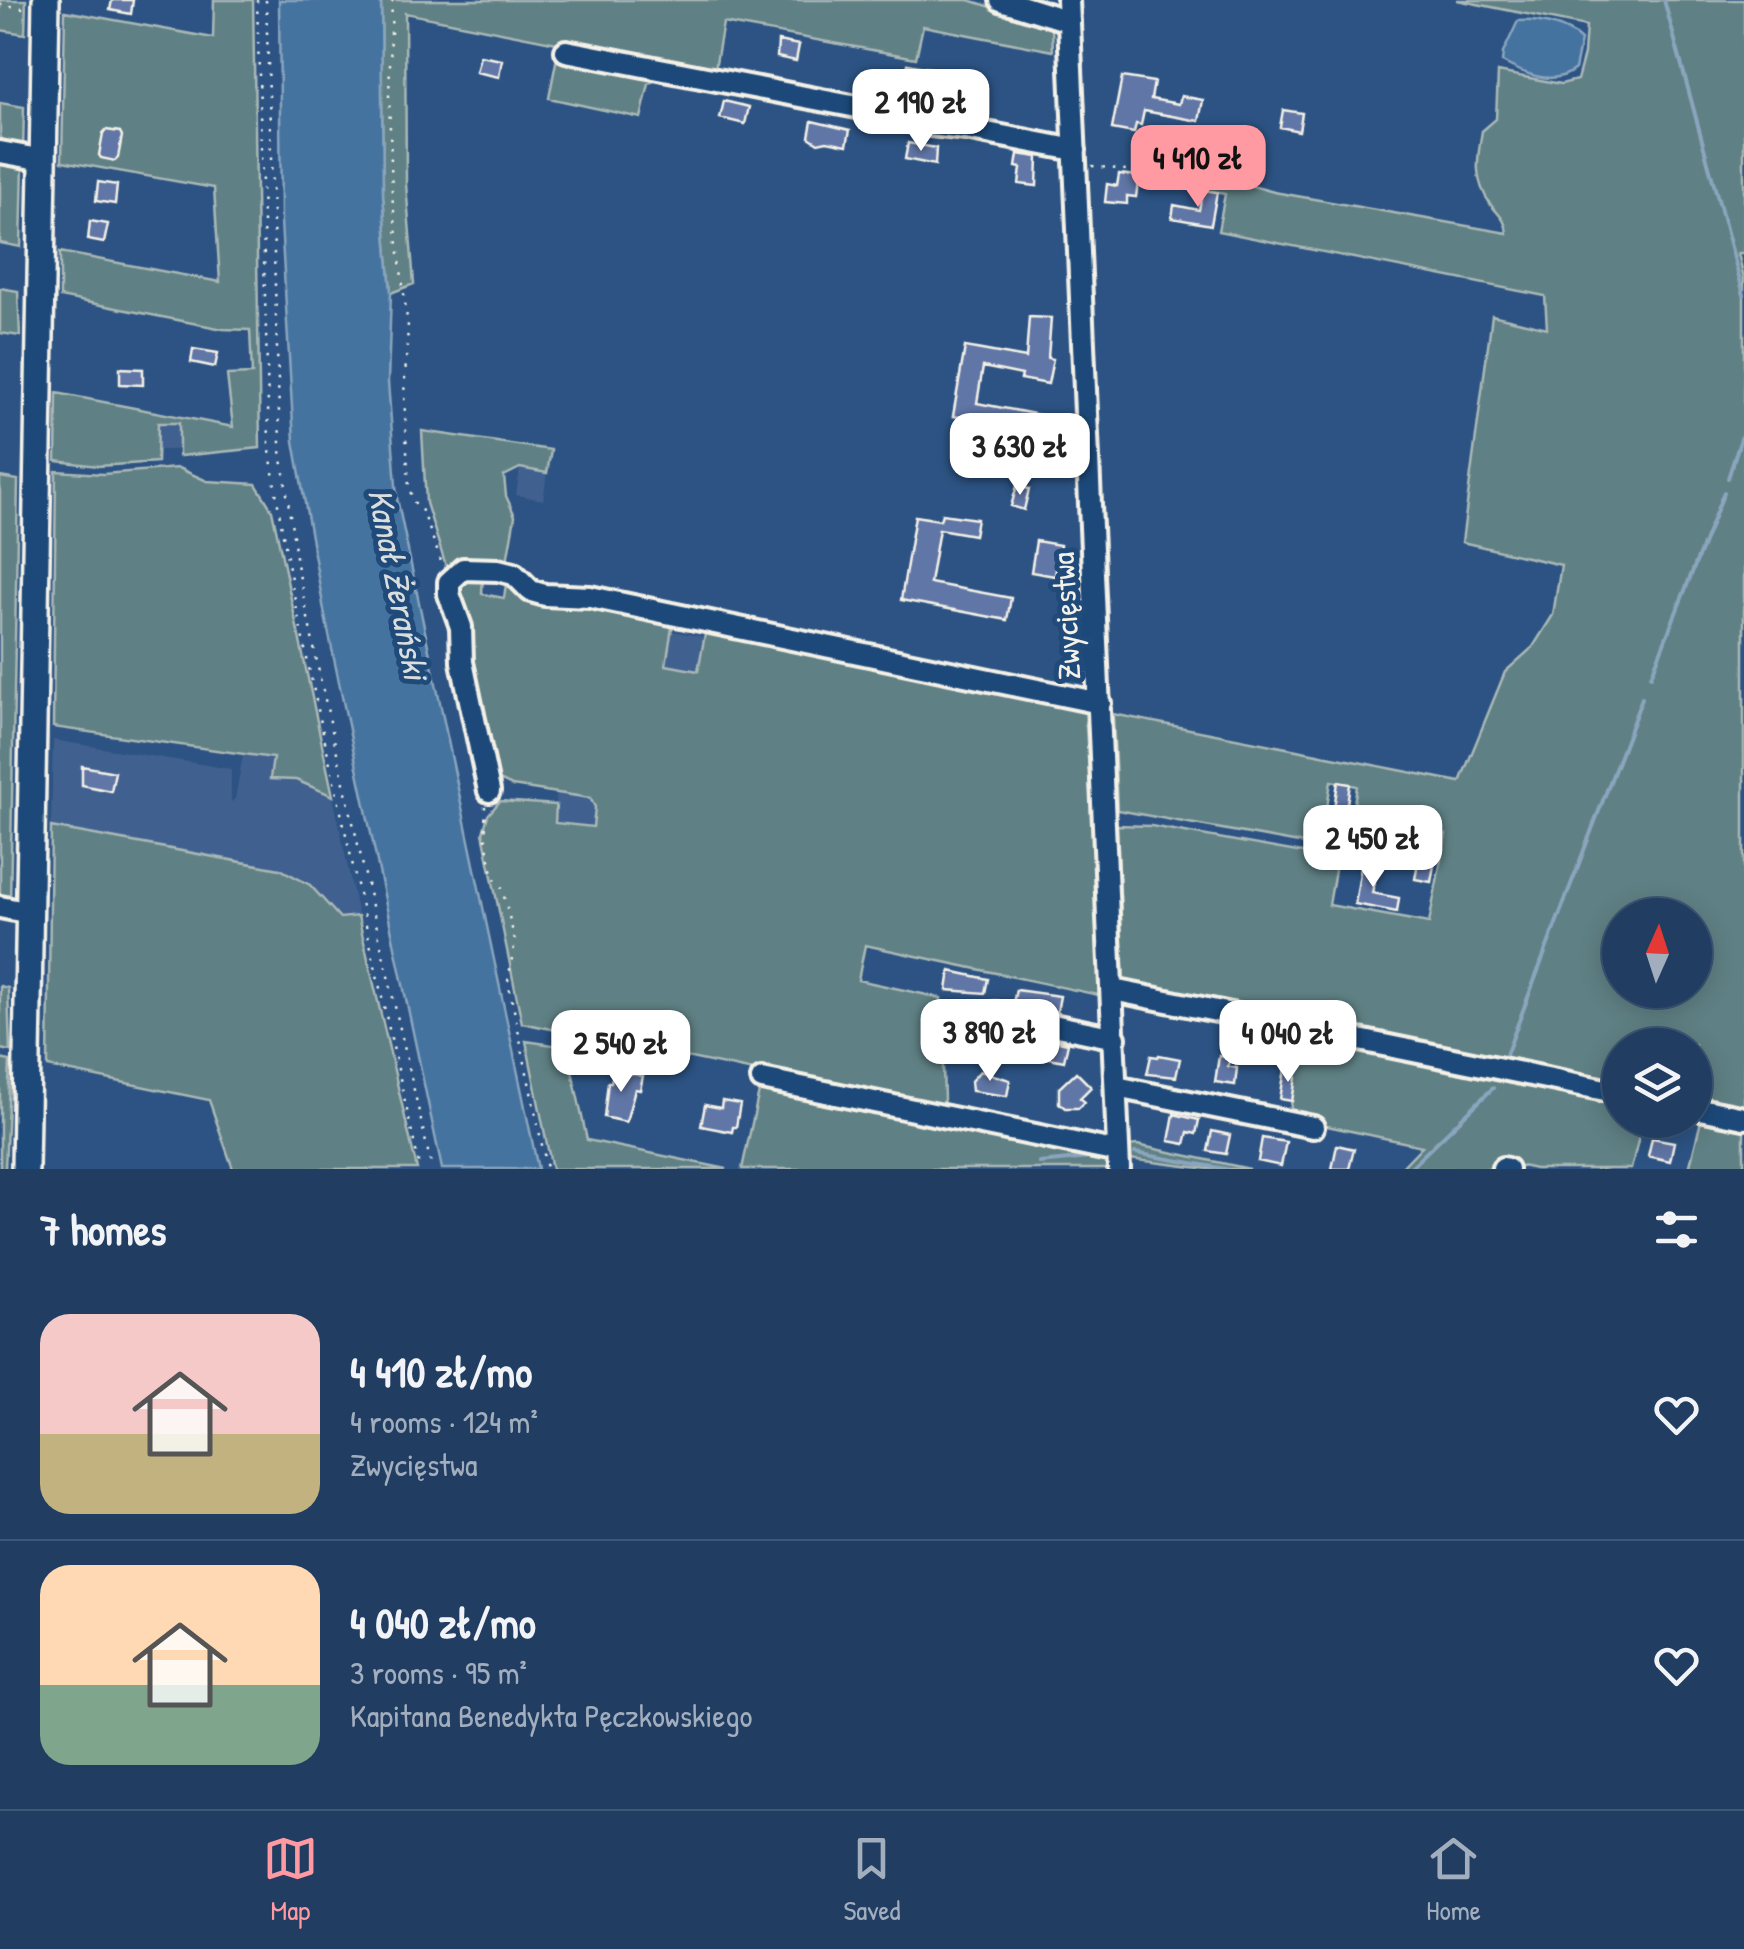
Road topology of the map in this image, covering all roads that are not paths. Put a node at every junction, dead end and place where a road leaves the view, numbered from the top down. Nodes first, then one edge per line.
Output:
1 (1001, 0) edge
2 (46, 6) edge
3 (1068, 10) edge
4 (566, 50) dead end
5 (0, 152) edge
6 (1075, 157) junction
7 (44, 160) junction
8 (1100, 703) junction
9 (489, 791) road end
10 (0, 908) edge
11 (0, 916) edge
12 (30, 918) junction
13 (1113, 990) junction
14 (995, 1013) dead end
15 (1114, 1038) junction
16 (762, 1079) dead end
17 (1116, 1087) junction
18 (1602, 1089) edge
19 (1712, 1111) edge
20 (1744, 1118) edge
21 (1313, 1127) dead end
22 (1119, 1160) edge
23 (25, 1169) edge

1 - 3 street
2 - 7 main road
3 - 6 street, Zwycięstwa
4 - 6 street
5 - 7 street
6 - 8 street, Zwycięstwa
7 - 12 main road
8 - 9 street
8 - 13 street, Zwycięstwa
10 - 12 street
11 - 12 street
12 - 23 main road
13 - 15 street, Zwycięstwa
13 - 18 street
14 - 15 street
15 - 17 street, Zwycięstwa
16 - 22 street
17 - 21 street
17 - 22 street, Zwycięstwa
19 - 20 street

